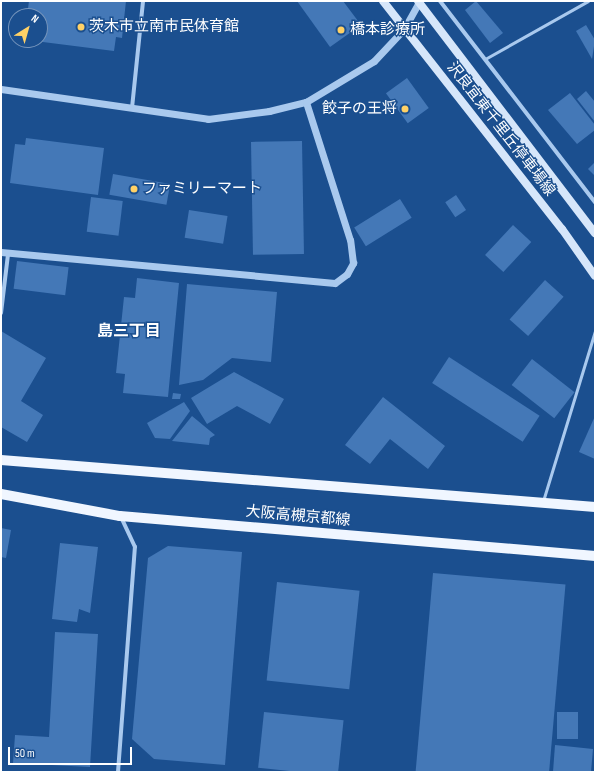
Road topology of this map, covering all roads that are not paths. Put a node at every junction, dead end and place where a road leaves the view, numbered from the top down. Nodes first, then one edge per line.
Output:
1 (143, 1) edge
2 (383, 1) edge
3 (419, 1) edge
4 (440, 1) edge
5 (588, 1) edge
6 (404, 28) junction
7 (485, 59) junction
8 (1, 89) edge
9 (306, 102) junction
10 (132, 108) junction
11 (595, 202) edge
12 (595, 233) edge
13 (4, 253) edge
14 (595, 276) edge
15 (1, 313) edge
16 (595, 331) edge
17 (1, 460) edge
18 (1, 494) edge
19 (542, 503) junction
20 (595, 507) edge
21 (120, 516) junction
22 (595, 556) edge
23 (118, 772) edge

1 - 10 street
2 - 6 main road, 沢良宜東千里丘停車場線
3 - 6 street
3 - 12 main road, 沢良宜東千里丘停車場線
4 - 7 street
5 - 7 lane
6 - 9 street
6 - 14 main road, 沢良宜東千里丘停車場線
7 - 11 street
8 - 10 street
9 - 10 street
9 - 13 street
13 - 15 street
16 - 19 lane
17 - 19 main road
18 - 21 main road, 大阪高槻京都線
19 - 20 main road
21 - 22 main road, 大阪高槻京都線
21 - 23 street

